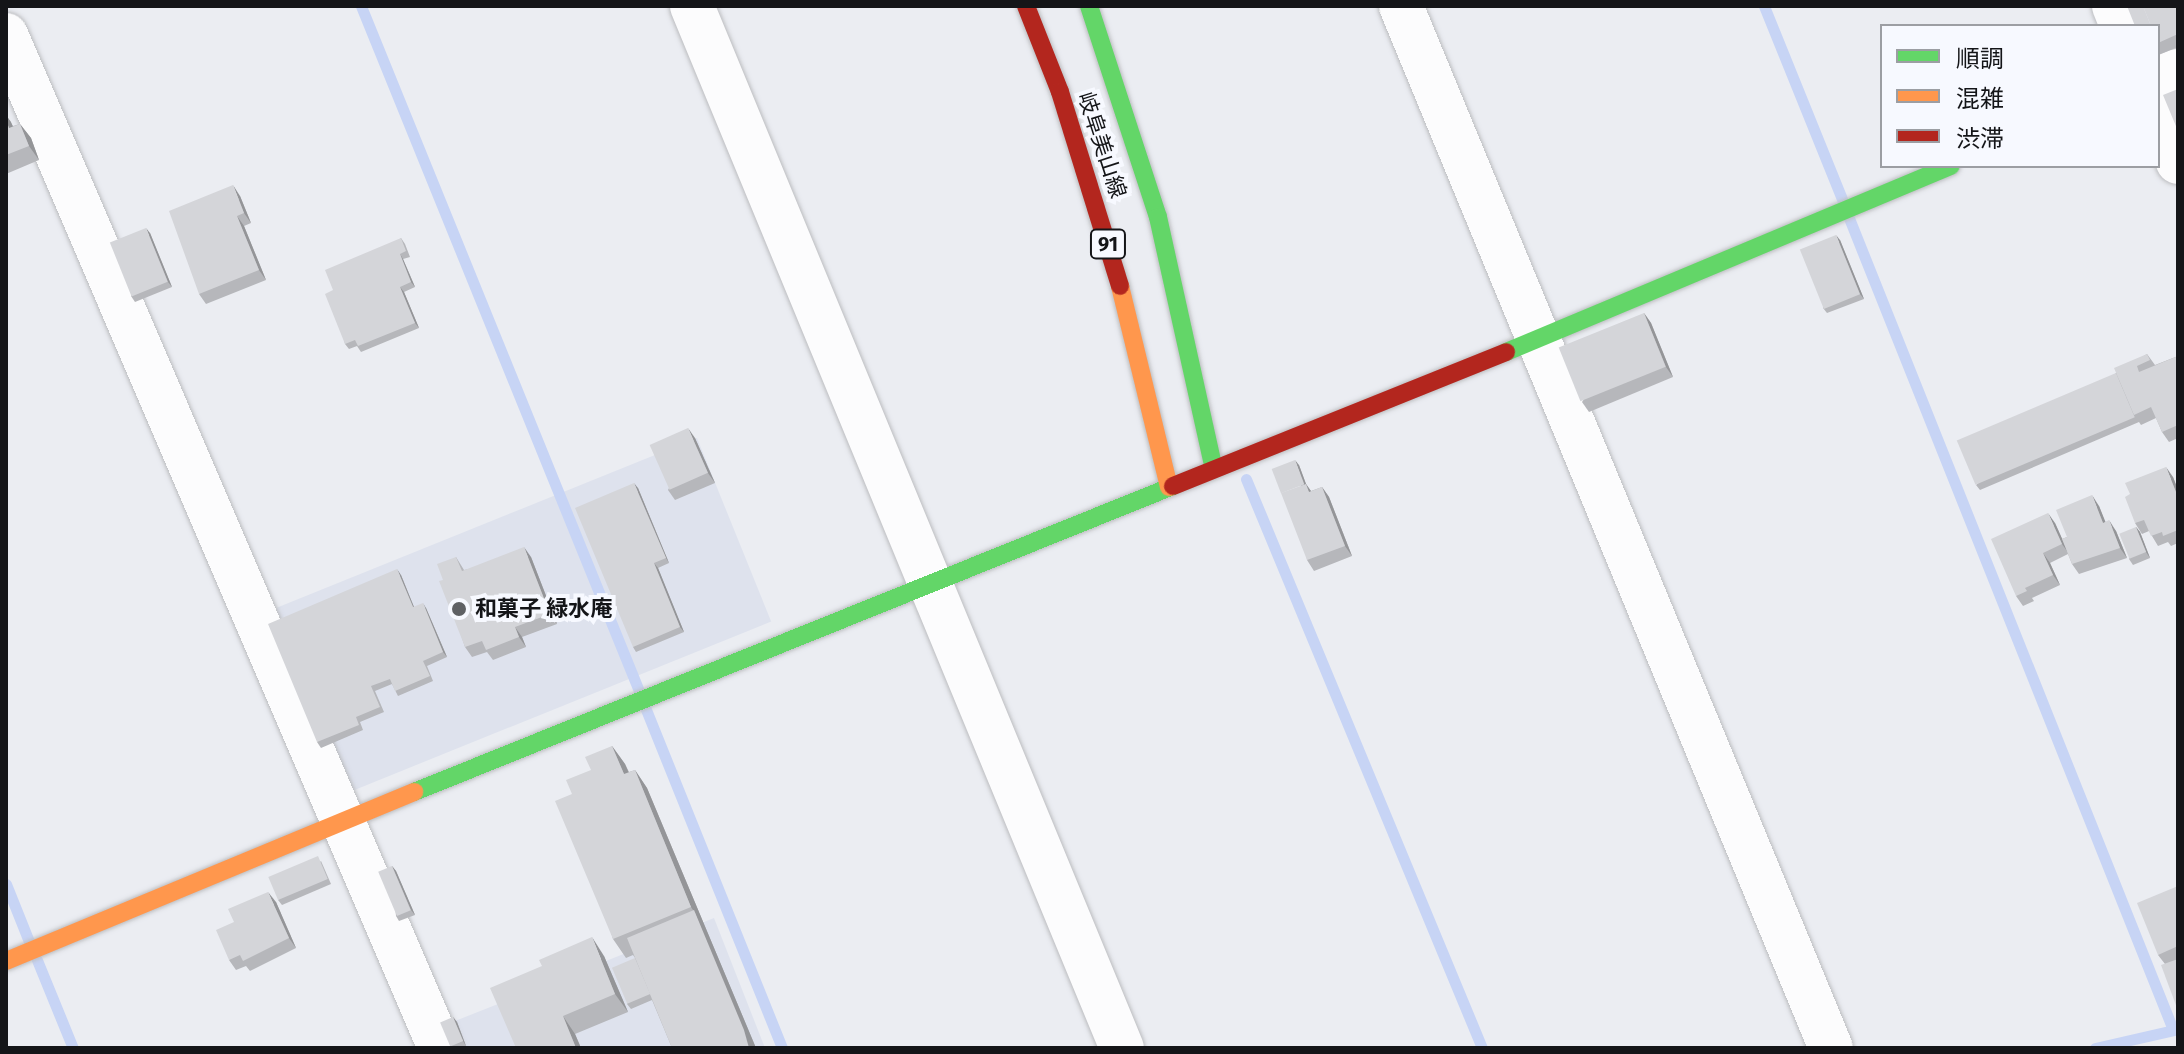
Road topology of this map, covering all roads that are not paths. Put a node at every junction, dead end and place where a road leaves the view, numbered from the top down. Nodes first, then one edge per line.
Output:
1 (692, 6) edge
2 (1026, 6) edge
3 (1089, 6) edge
4 (1401, 6) edge
5 (6, 35) edge
6 (2160, 118) edge
7 (2178, 162) edge
8 (1946, 168) edge
9 (1538, 339) junction
10 (1214, 469) junction
11 (1169, 487) junction
12 (929, 587) junction
13 (344, 820) junction
14 (6, 961) edge
15 (440, 1048) edge
16 (1122, 1048) edge
17 (1831, 1048) edge

1 - 12 street
2 - 11 street, 岐阜美山線 / 91
3 - 10 street, 岐阜美山線 / 91
4 - 9 street
5 - 13 street
6 - 7 street
8 - 9 street
9 - 10 street
9 - 17 street
10 - 11 street
11 - 12 street
12 - 13 street
12 - 16 street
13 - 14 street
13 - 15 street

